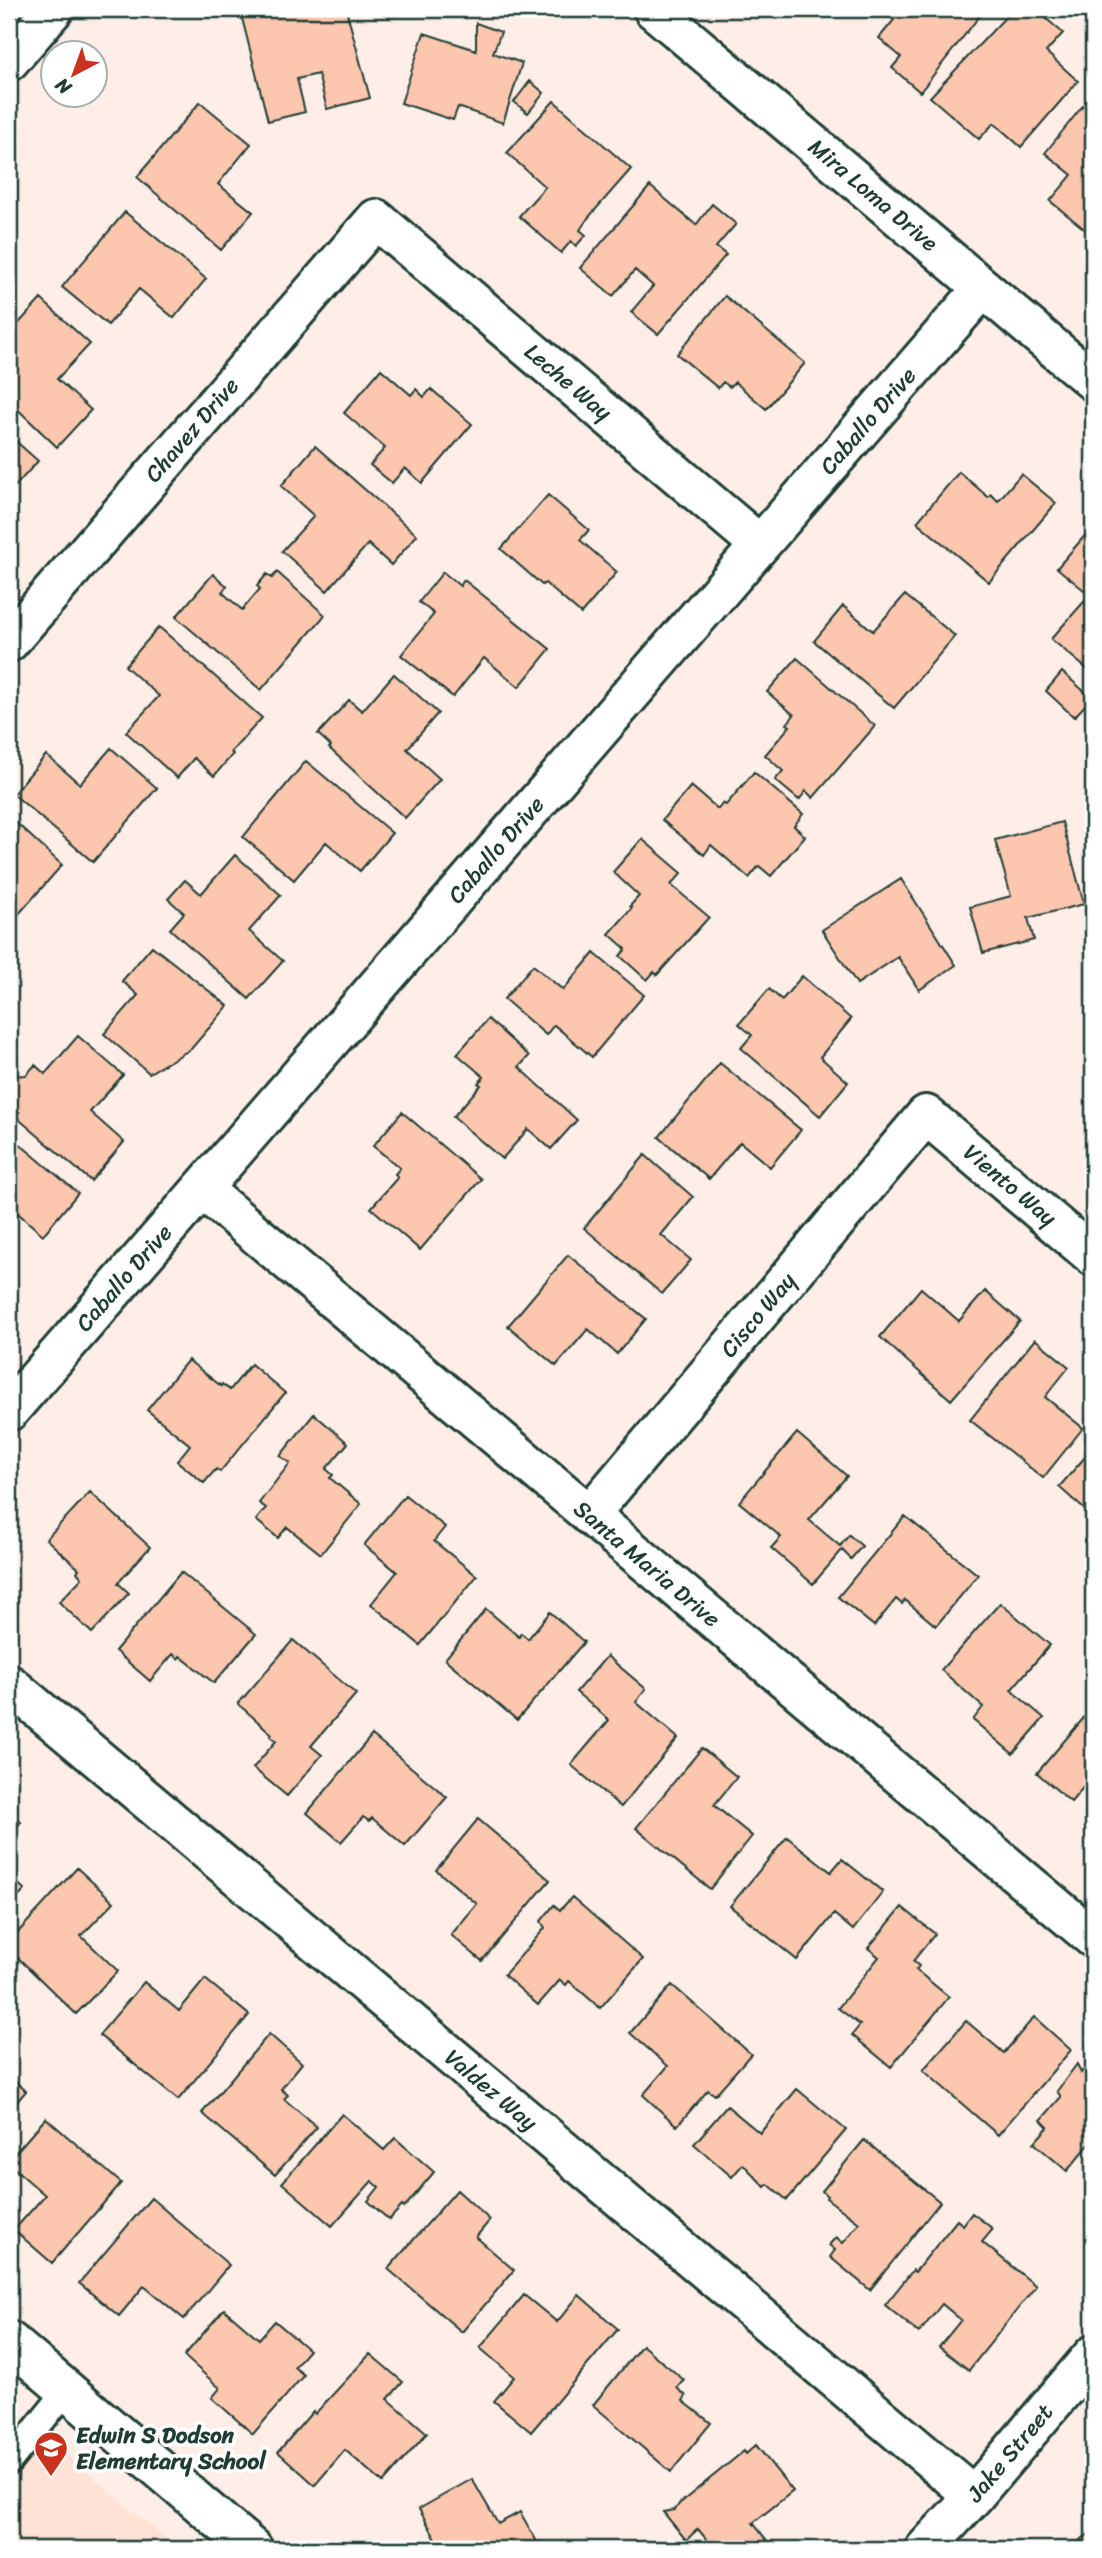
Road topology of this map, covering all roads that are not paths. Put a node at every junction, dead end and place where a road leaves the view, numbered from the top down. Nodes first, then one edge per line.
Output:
1 (54, 9) edge
2 (653, 9) edge
3 (9, 61) edge
4 (376, 219) joint
5 (983, 288) junction
6 (1093, 381) edge
7 (760, 545) junction
8 (9, 642) edge
9 (926, 1115) joint
10 (202, 1189) junction
11 (1093, 1256) edge
12 (9, 1411) edge
13 (589, 1515) junction
14 (9, 1685) edge
15 (1093, 1938) edge
16 (9, 2341) edge
17 (1093, 2355) edge
18 (66, 2390) junction
19 (9, 2462) edge
20 (974, 2496) junction
21 (253, 2549) edge
22 (925, 2549) edge

1 - 3 street
2 - 5 street, Mira Loma Drive
4 - 7 street, Leche Way
4 - 8 street, Chavez Drive
5 - 6 street, Mira Loma Drive
5 - 7 street, Caballo Drive
7 - 10 street, Caballo Drive
9 - 11 street, Viento Way
9 - 13 street, Cisco Way
10 - 12 street, Caballo Drive
10 - 13 street, Santa Maria Drive
13 - 15 street, Santa Maria Drive
14 - 20 street, Valdez Way
16 - 18 street
17 - 20 street, Jake Street
18 - 19 lane
18 - 21 street
20 - 22 street, Jake Street

